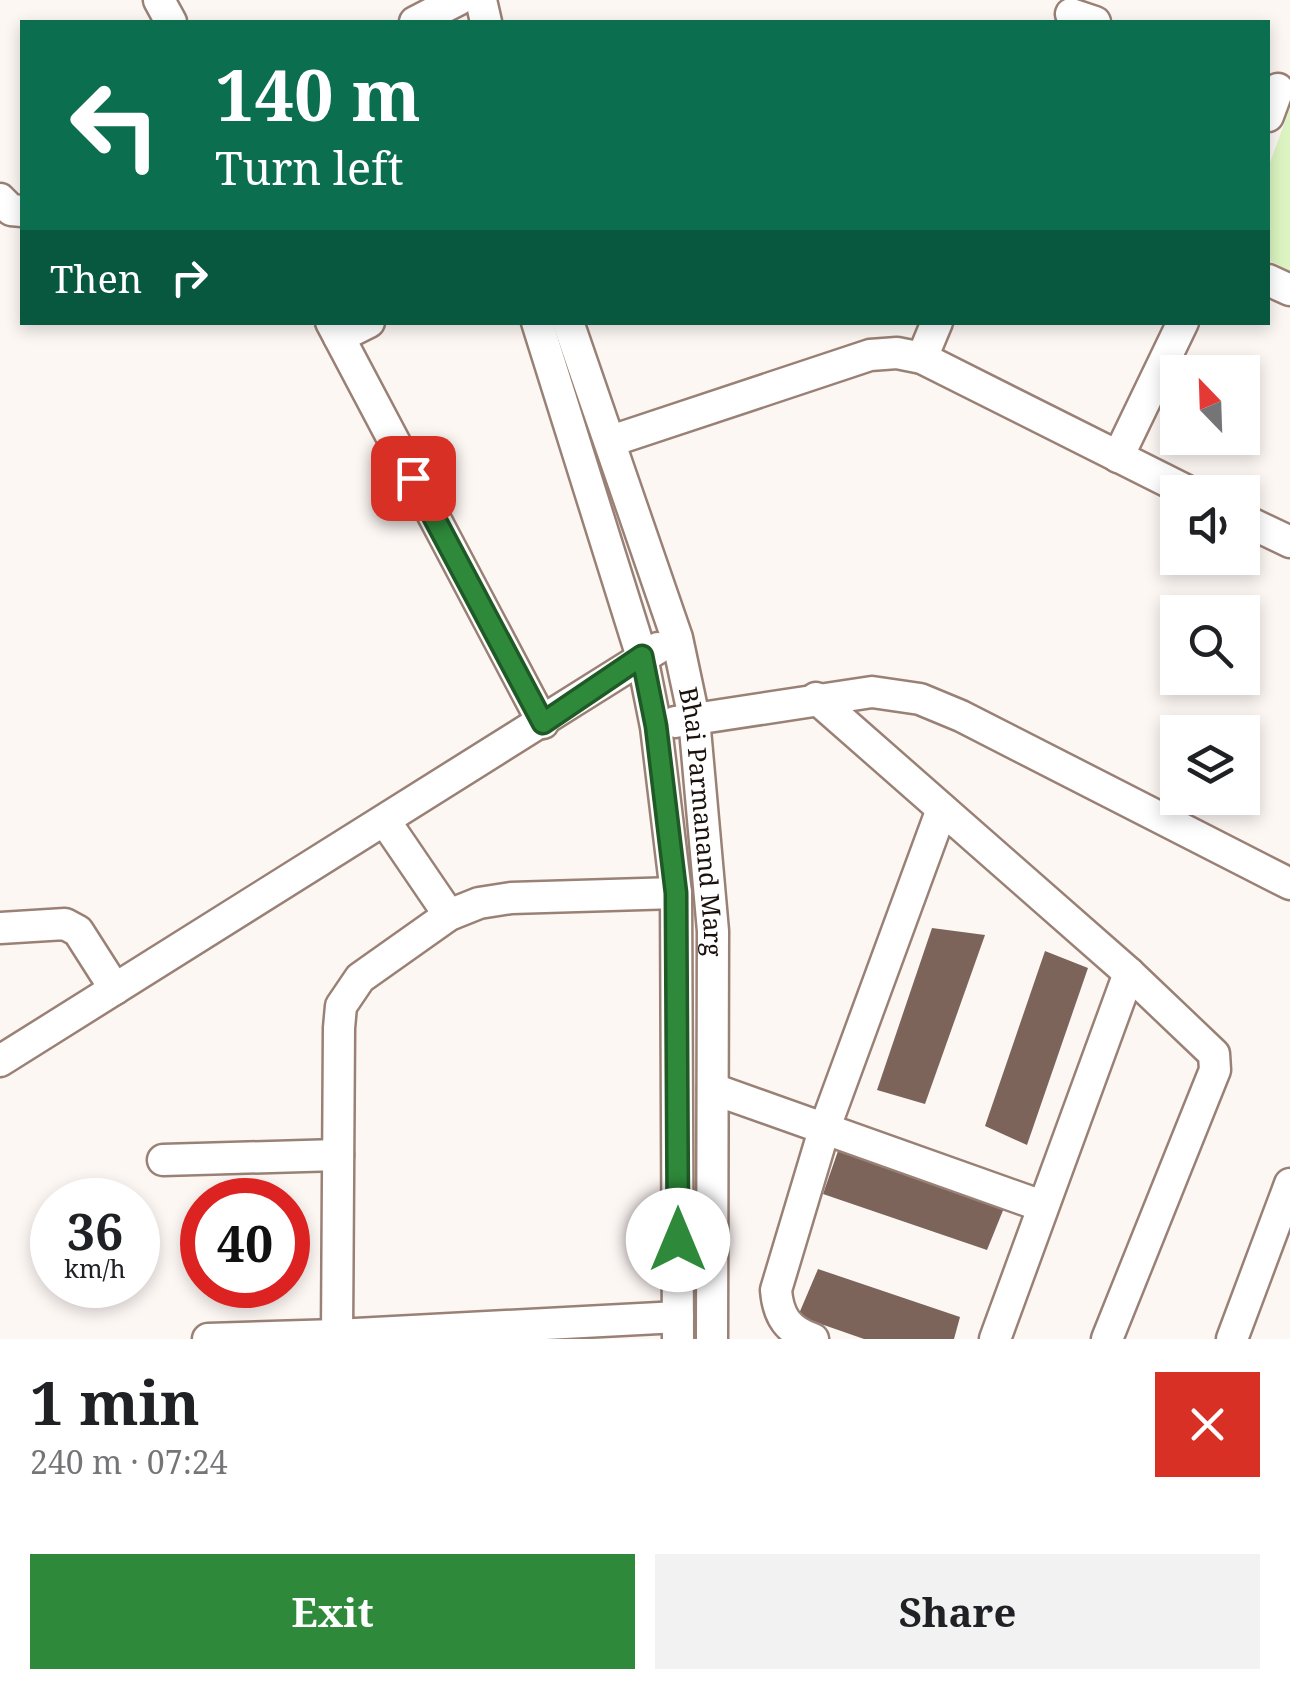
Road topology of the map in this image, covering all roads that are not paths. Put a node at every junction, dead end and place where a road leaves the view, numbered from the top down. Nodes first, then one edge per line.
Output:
1 (448, 7) edge
2 (419, 20) edge
3 (537, 325) edge
4 (569, 325) edge
5 (936, 325) edge
6 (1182, 325) edge
7 (334, 330) edge
8 (922, 358) junction
9 (611, 441) junction
10 (1118, 458) junction
11 (1160, 478) edge
12 (1260, 528) edge
13 (1290, 542) edge
14 (677, 638) junction
15 (642, 656) junction
16 (816, 698) junction
17 (694, 718) junction
18 (543, 723) junction
19 (656, 726) junction
20 (942, 810) junction
21 (385, 821) junction
22 (1290, 884) edge
23 (676, 893) junction
24 (449, 915) junction
25 (0, 928) edge
26 (1129, 974) junction
27 (115, 989) junction
28 (0, 1061) edge
29 (713, 1088) junction
30 (824, 1130) junction
31 (338, 1155) junction
32 (163, 1160) dead end
33 (1290, 1184) edge
34 (1042, 1206) junction
35 (678, 1328) edge
36 (338, 1336) junction
37 (208, 1339) edge
38 (712, 1339) edge
39 (813, 1339) edge
40 (995, 1339) edge
41 (1108, 1339) edge
42 (1232, 1339) edge

1 - 2 street
3 - 15 street, Bhai Parmanand Marg
4 - 9 street, Bhai Parmanand Marg
5 - 8 street
6 - 10 street
7 - 18 street
8 - 9 street
8 - 10 street
9 - 14 street, Bhai Parmanand Marg
10 - 11 street
12 - 13 street
14 - 15 street
14 - 17 street, Bhai Parmanand Marg
15 - 18 street
15 - 19 street, Bhai Parmanand Marg
16 - 17 street
16 - 20 street
16 - 22 street
17 - 19 street
17 - 29 street, Bhai Parmanand Marg
18 - 21 street
19 - 23 street, Bhai Parmanand Marg
20 - 26 street
20 - 30 street
21 - 24 street
21 - 27 street
23 - 24 street
23 - 35 street, Bhai Parmanand Marg
24 - 31 street
25 - 27 street
26 - 34 street
26 - 41 street
27 - 28 street
29 - 30 street
29 - 38 street, Bhai Parmanand Marg
30 - 34 street
30 - 39 street
31 - 32 street
31 - 36 street
33 - 42 street
34 - 40 street
35 - 36 street
36 - 37 street

